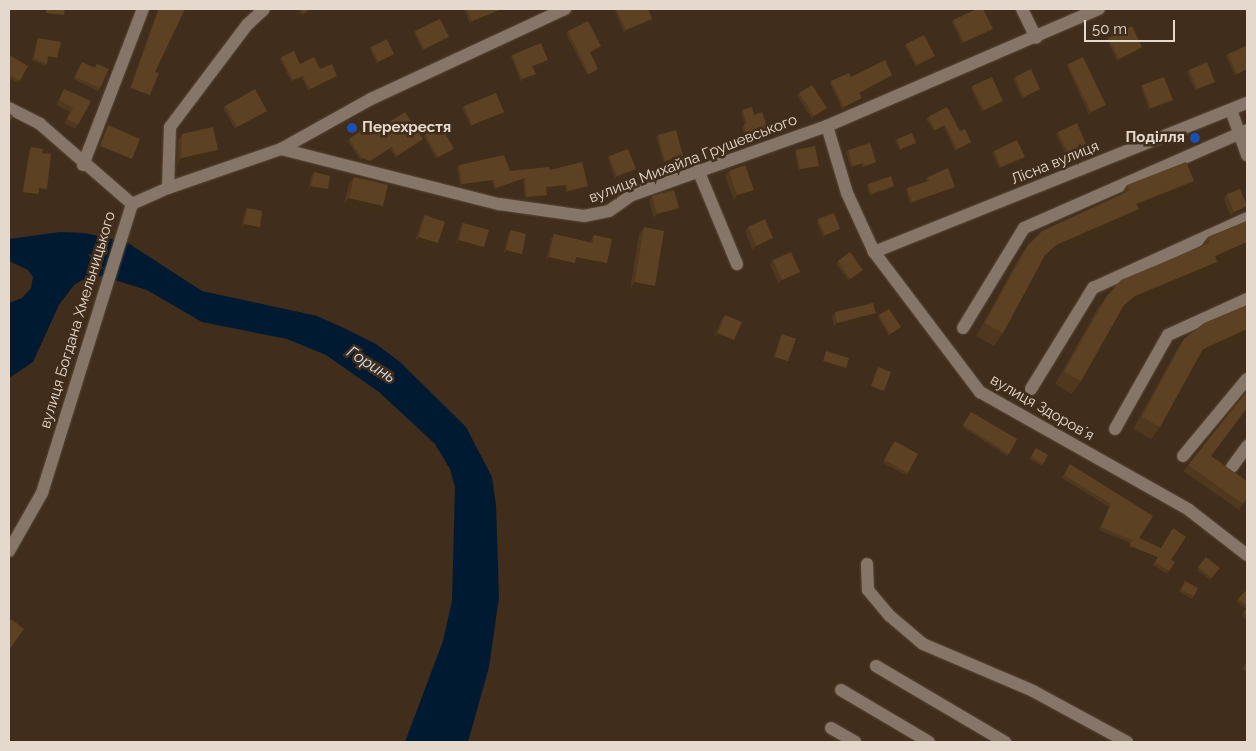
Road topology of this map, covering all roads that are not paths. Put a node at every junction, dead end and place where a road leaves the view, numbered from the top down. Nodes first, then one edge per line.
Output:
1 (264, 9) edge
2 (565, 9) edge
3 (1022, 9) edge
4 (1099, 9) edge
5 (139, 10) edge
6 (1036, 38) junction
7 (1247, 103) edge
8 (9, 108) edge
9 (1231, 110) junction
10 (827, 126) junction
11 (1243, 132) edge
12 (280, 149) junction
13 (1247, 155) edge
14 (83, 165) junction
15 (698, 170) junction
16 (168, 188) junction
17 (132, 204) junction
18 (1247, 218) edge
19 (874, 252) junction
20 (737, 264) dead end
21 (1247, 299) edge
22 (963, 328) dead end
23 (1247, 379) edge
24 (1031, 389) dead end
25 (1115, 429) dead end
26 (1247, 446) edge
27 (1183, 456) dead end
28 (1232, 467) dead end
29 (9, 551) edge
30 (1247, 555) edge
31 (867, 564) dead end
32 (876, 666) dead end
33 (841, 690) dead end
34 (831, 728) dead end
35 (855, 742) edge
36 (929, 742) edge
37 (1005, 742) edge
38 (1128, 742) edge

1 - 16 street
2 - 12 street, вулиця Богдана Хмельницького
3 - 6 street
4 - 6 street, вулиця Михайла Грушевського
5 - 14 street
6 - 10 street, вулиця Михайла Грушевського
7 - 9 street, Лісна вулиця
8 - 14 street
9 - 11 street
9 - 19 street, Лісна вулиця
10 - 15 street, вулиця Михайла Грушевського
10 - 19 street, вулиця Здоровʼя
11 - 13 street
11 - 22 street
12 - 15 street, вулиця Михайла Грушевського
12 - 16 street, вулиця Богдана Хмельницького
14 - 17 street
15 - 20 street
16 - 17 street, вулиця Богдана Хмельницького
17 - 29 street, вулиця Богдана Хмельницького
18 - 24 street
19 - 30 street, вулиця Здоровʼя
21 - 25 street
23 - 27 street
26 - 28 street
31 - 38 street
32 - 37 street
33 - 36 street
34 - 35 street

